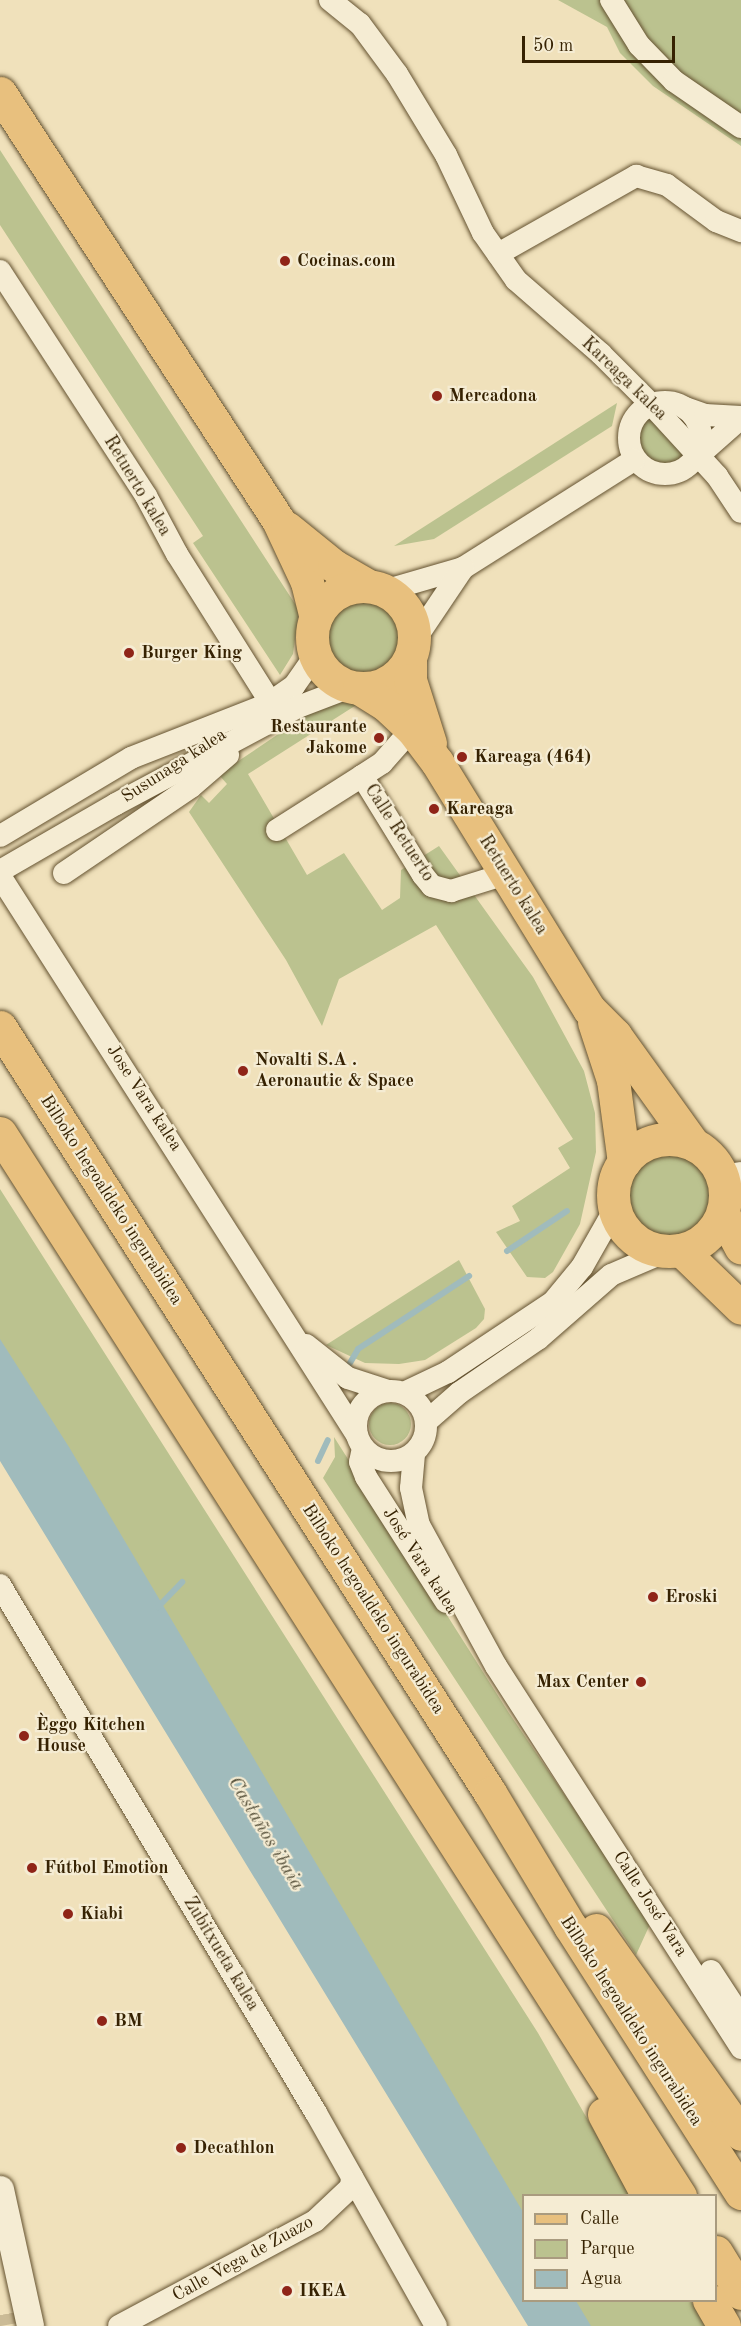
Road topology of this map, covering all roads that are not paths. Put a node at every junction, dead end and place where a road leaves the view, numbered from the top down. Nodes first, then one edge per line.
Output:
1 (330, 0) edge
2 (611, 0) edge
3 (0, 93) edge
4 (741, 127) edge
5 (741, 231) edge
6 (498, 254) junction
7 (0, 271) edge
8 (651, 404) junction
9 (685, 408) junction
10 (741, 417) edge
11 (698, 456) junction
12 (634, 460) junction
13 (741, 512) edge
14 (278, 520) junction
15 (463, 568) junction
16 (376, 589) junction
17 (316, 617) junction
18 (412, 650) junction
19 (316, 655) junction
20 (355, 687) junction
21 (271, 703) junction
22 (412, 729) junction
23 (255, 732) junction
24 (437, 762) junction
25 (362, 776) junction
26 (116, 804) junction
27 (277, 830) dead end
28 (0, 836) edge
29 (0, 873) edge
30 (64, 873) dead end
31 (506, 874) junction
32 (589, 1009) junction
33 (0, 1027) edge
34 (0, 1133) edge
35 (693, 1144) junction
36 (624, 1161) junction
37 (732, 1174) edge
38 (615, 1209) junction
39 (723, 1214) junction
40 (741, 1248) edge
41 (674, 1250) junction
42 (741, 1308) edge
43 (286, 1321) junction
44 (396, 1392) junction
45 (427, 1421) junction
46 (360, 1442) junction
47 (414, 1454) junction
48 (0, 1586) edge
49 (496, 1666) junction
50 (490, 1793) junction
51 (604, 1834) junction
52 (496, 1911) junction
53 (741, 2017) edge
54 (741, 2048) edge
55 (741, 2134) edge
56 (352, 2177) junction
57 (0, 2189) edge
58 (741, 2193) edge
59 (647, 2194) edge
60 (679, 2194) edge
61 (717, 2254) edge
62 (741, 2293) edge
63 (710, 2302) edge
64 (30, 2326) edge
65 (119, 2326) edge
66 (436, 2326) edge
67 (724, 2326) edge

1 - 6 street, Kareaga kalea
2 - 4 street
3 - 14 main road
5 - 6 street
6 - 8 street, Kareaga kalea
7 - 21 street, Retuerto kalea
8 - 9 street
8 - 11 street, Kareaga kalea
8 - 12 street
9 - 10 street
9 - 11 street
10 - 11 street
11 - 12 street
11 - 13 street, Kareaga kalea
12 - 15 street
14 - 16 main road
14 - 17 main road
15 - 16 street
15 - 18 street
16 - 17 main road
16 - 18 main road
17 - 19 main road
18 - 20 main road
18 - 24 main road, Retuerto kalea
19 - 20 main road
19 - 21 street, Susunaga kalea
20 - 22 main road, Retuerto kalea
20 - 23 street, Susunaga kalea
21 - 26 street, Susunaga kalea
21 - 28 street, Susunaga kalea
22 - 24 main road, Retuerto kalea
22 - 25 street, Calle Retuerto
23 - 26 street, Susunaga kalea
23 - 30 street, Susunaga kalea
24 - 31 main road, Retuerto kalea
25 - 27 street, Calle Retuerto
25 - 31 street, Calle Retuerto
26 - 29 street
29 - 43 street, Jose Vara kalea
31 - 32 main road, Retuerto kalea
32 - 35 main road
32 - 36 main road
33 - 50 main road, Bilboko hegoaldeko ingurabidea
34 - 52 main road
35 - 36 main road
35 - 37 main road
36 - 38 main road
37 - 39 main road
38 - 41 main road
38 - 44 street
39 - 40 main road
39 - 41 main road
41 - 42 main road
41 - 45 street
43 - 44 street, Jose Vara kalea
43 - 46 street, Jose Vara kalea
44 - 45 street
44 - 46 street
45 - 47 street
46 - 47 street
46 - 49 street, José Vara kalea
47 - 49 street, José Vara kalea
48 - 56 street, Zubitxueta kalea
49 - 51 street, José Vara kalea
50 - 55 main road
50 - 58 main road, Bilboko hegoaldeko ingurabidea
51 - 53 street, Calle José Vara
51 - 54 street, Calle José Vara
52 - 59 main road
52 - 60 main road
56 - 65 street, Calle Vega de Zuazo
56 - 66 street, Zubitxueta kalea
57 - 64 street
61 - 62 main road
63 - 67 main road

